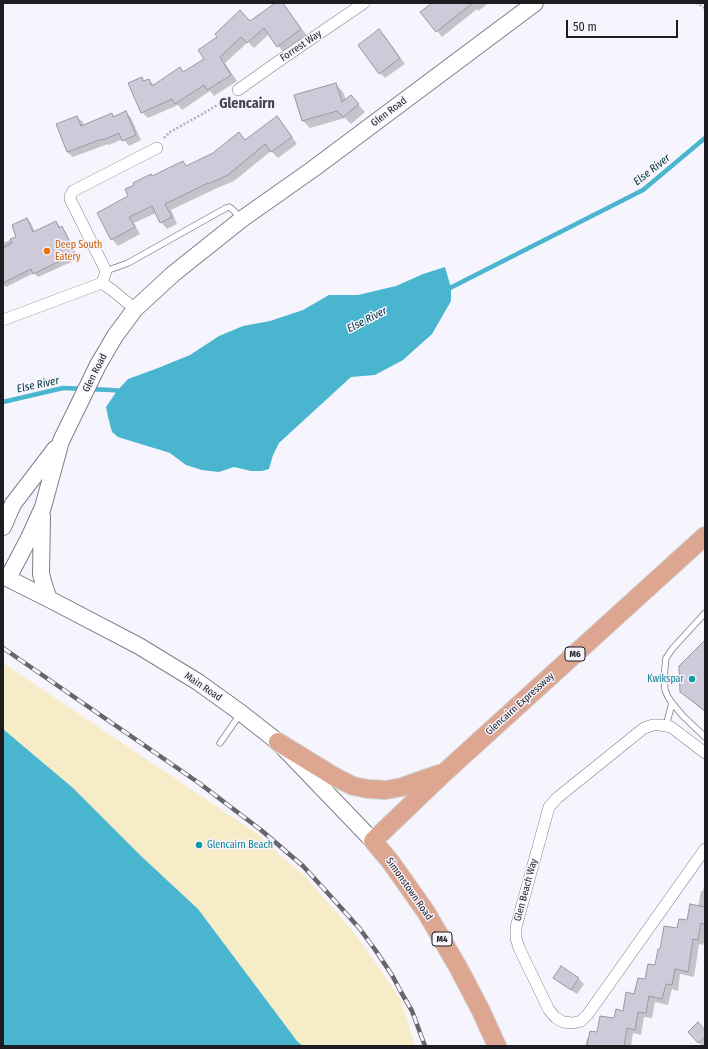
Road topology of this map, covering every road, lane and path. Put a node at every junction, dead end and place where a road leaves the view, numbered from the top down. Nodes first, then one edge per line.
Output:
1 (364, 3) edge
2 (535, 3) edge
3 (696, 3) edge
4 (705, 8) edge
5 (238, 90) joint
6 (170, 132) dead end
7 (157, 148) dead end
8 (242, 219) junction
9 (106, 271) junction
10 (102, 283) junction
11 (135, 309) junction
12 (3, 320) edge
13 (61, 441) junction
14 (8, 507) edge
15 (43, 507) junction
16 (3, 526) edge
17 (705, 536) edge
18 (6, 577) edge
19 (49, 599) junction
20 (705, 614) edge
21 (672, 704) junction
22 (241, 713) junction
23 (666, 726) junction
24 (705, 737) edge
25 (278, 742) junction
26 (220, 743) dead end
27 (705, 752) edge
28 (445, 772) junction
29 (373, 841) junction
30 (705, 849) edge
31 (497, 1046) edge

1 - 5 street, Forrest Way
2 - 8 street, Glen Road
3 - 4 path
5 - 6 path
7 - 9 street
8 - 9 lane
8 - 11 street, Glen Road
9 - 10 street
10 - 11 street
10 - 12 street
11 - 13 street, Glen Road
13 - 14 street, Glen Road
13 - 15 street, Glen Road
14 - 16 street, Glen Road
15 - 18 street, Glen Road
15 - 19 street
17 - 28 main road, Glencairn Expressway / M6
18 - 19 street, Main Road / M4
19 - 22 street, Main Road / M4
20 - 21 lane
21 - 23 lane
21 - 24 lane
22 - 25 street, Main Road / M4
22 - 26 lane
23 - 27 street
23 - 30 street, Glen Beach Way
25 - 28 main road
25 - 29 street, Main Road / M4
28 - 29 main road, Glencairn Expressway / M6
29 - 31 main road, Simonstown Road / M4

